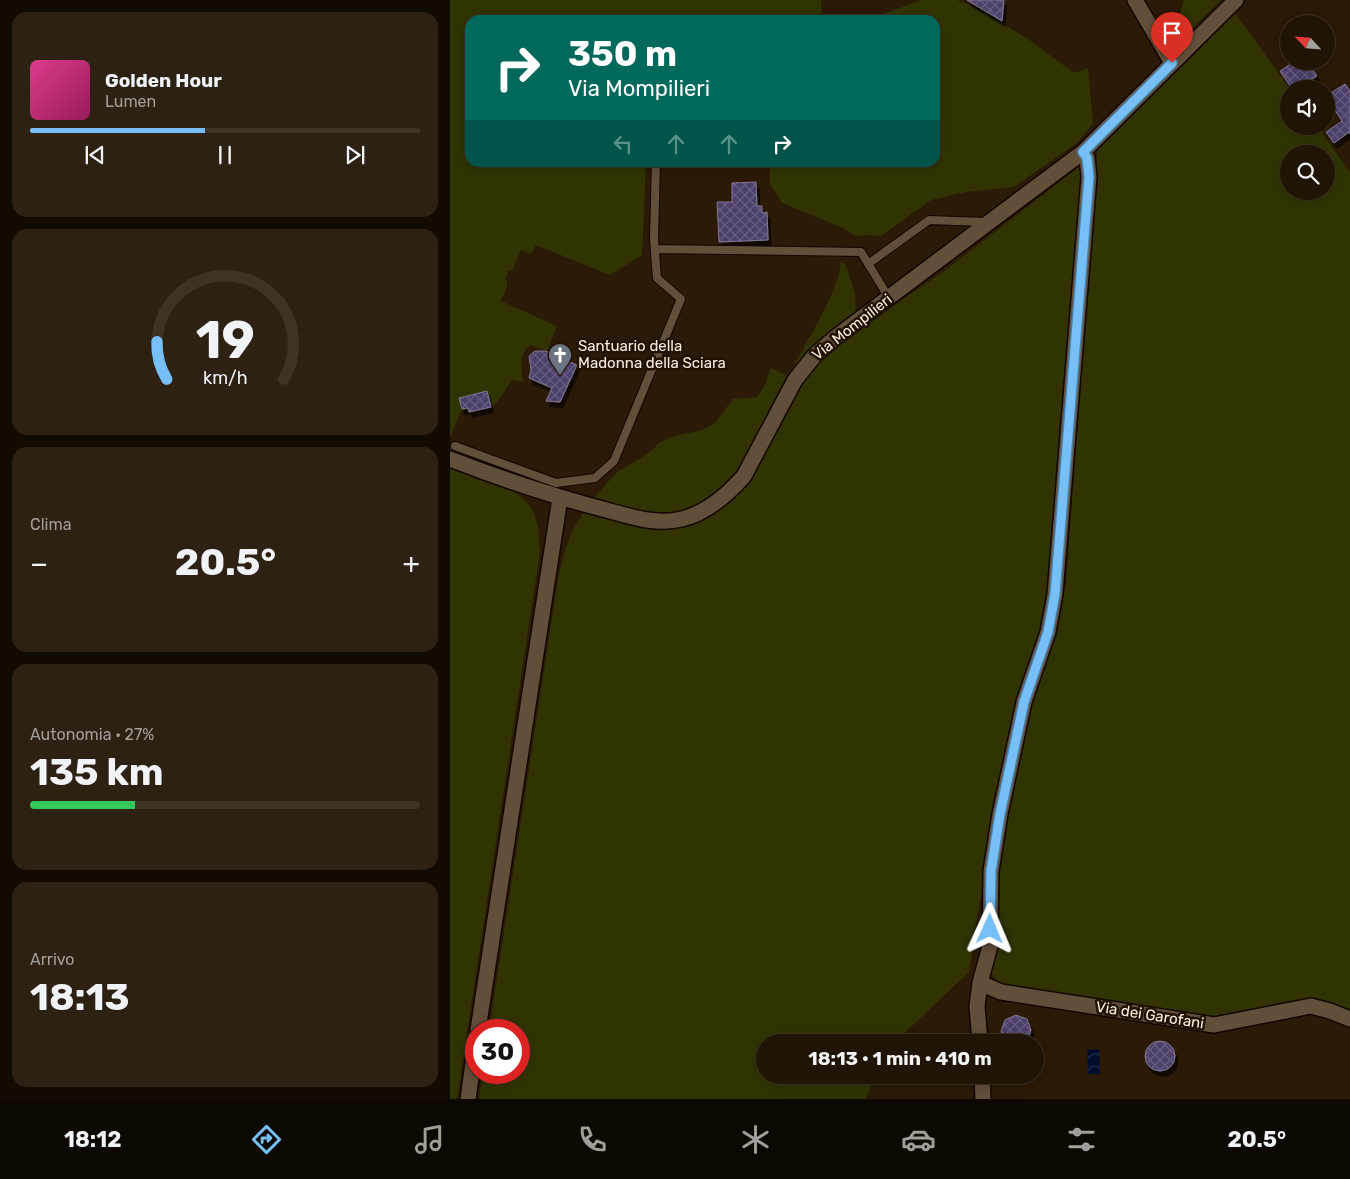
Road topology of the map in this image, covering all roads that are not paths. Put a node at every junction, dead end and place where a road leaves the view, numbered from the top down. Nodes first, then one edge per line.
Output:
1 (1135, 0) edge
2 (1236, 0) edge
3 (1172, 63) junction
4 (1083, 152) junction
5 (656, 167) edge
6 (990, 223) junction
7 (655, 249) junction
8 (868, 264) junction
9 (889, 298) junction
10 (452, 452) edge
11 (560, 498) junction
12 (980, 983) junction
13 (480, 1019) edge
14 (1350, 1019) edge
15 (980, 1034) edge
16 (470, 1084) edge
17 (982, 1084) edge
18 (468, 1099) edge
19 (983, 1099) edge

1 - 3 street
2 - 3 street, Via Mompilieri
3 - 4 street, Via Mompilieri
4 - 6 street, Via Mompilieri
4 - 12 street
5 - 7 lane
6 - 8 lane
6 - 9 street, Via Mompilieri
7 - 8 lane
7 - 10 lane
8 - 9 lane
9 - 11 street, Via Mompilieri
10 - 11 street, Via Mompilieri
11 - 13 street
12 - 14 street, Via dei Garofani
12 - 15 street
16 - 18 street
17 - 19 street

